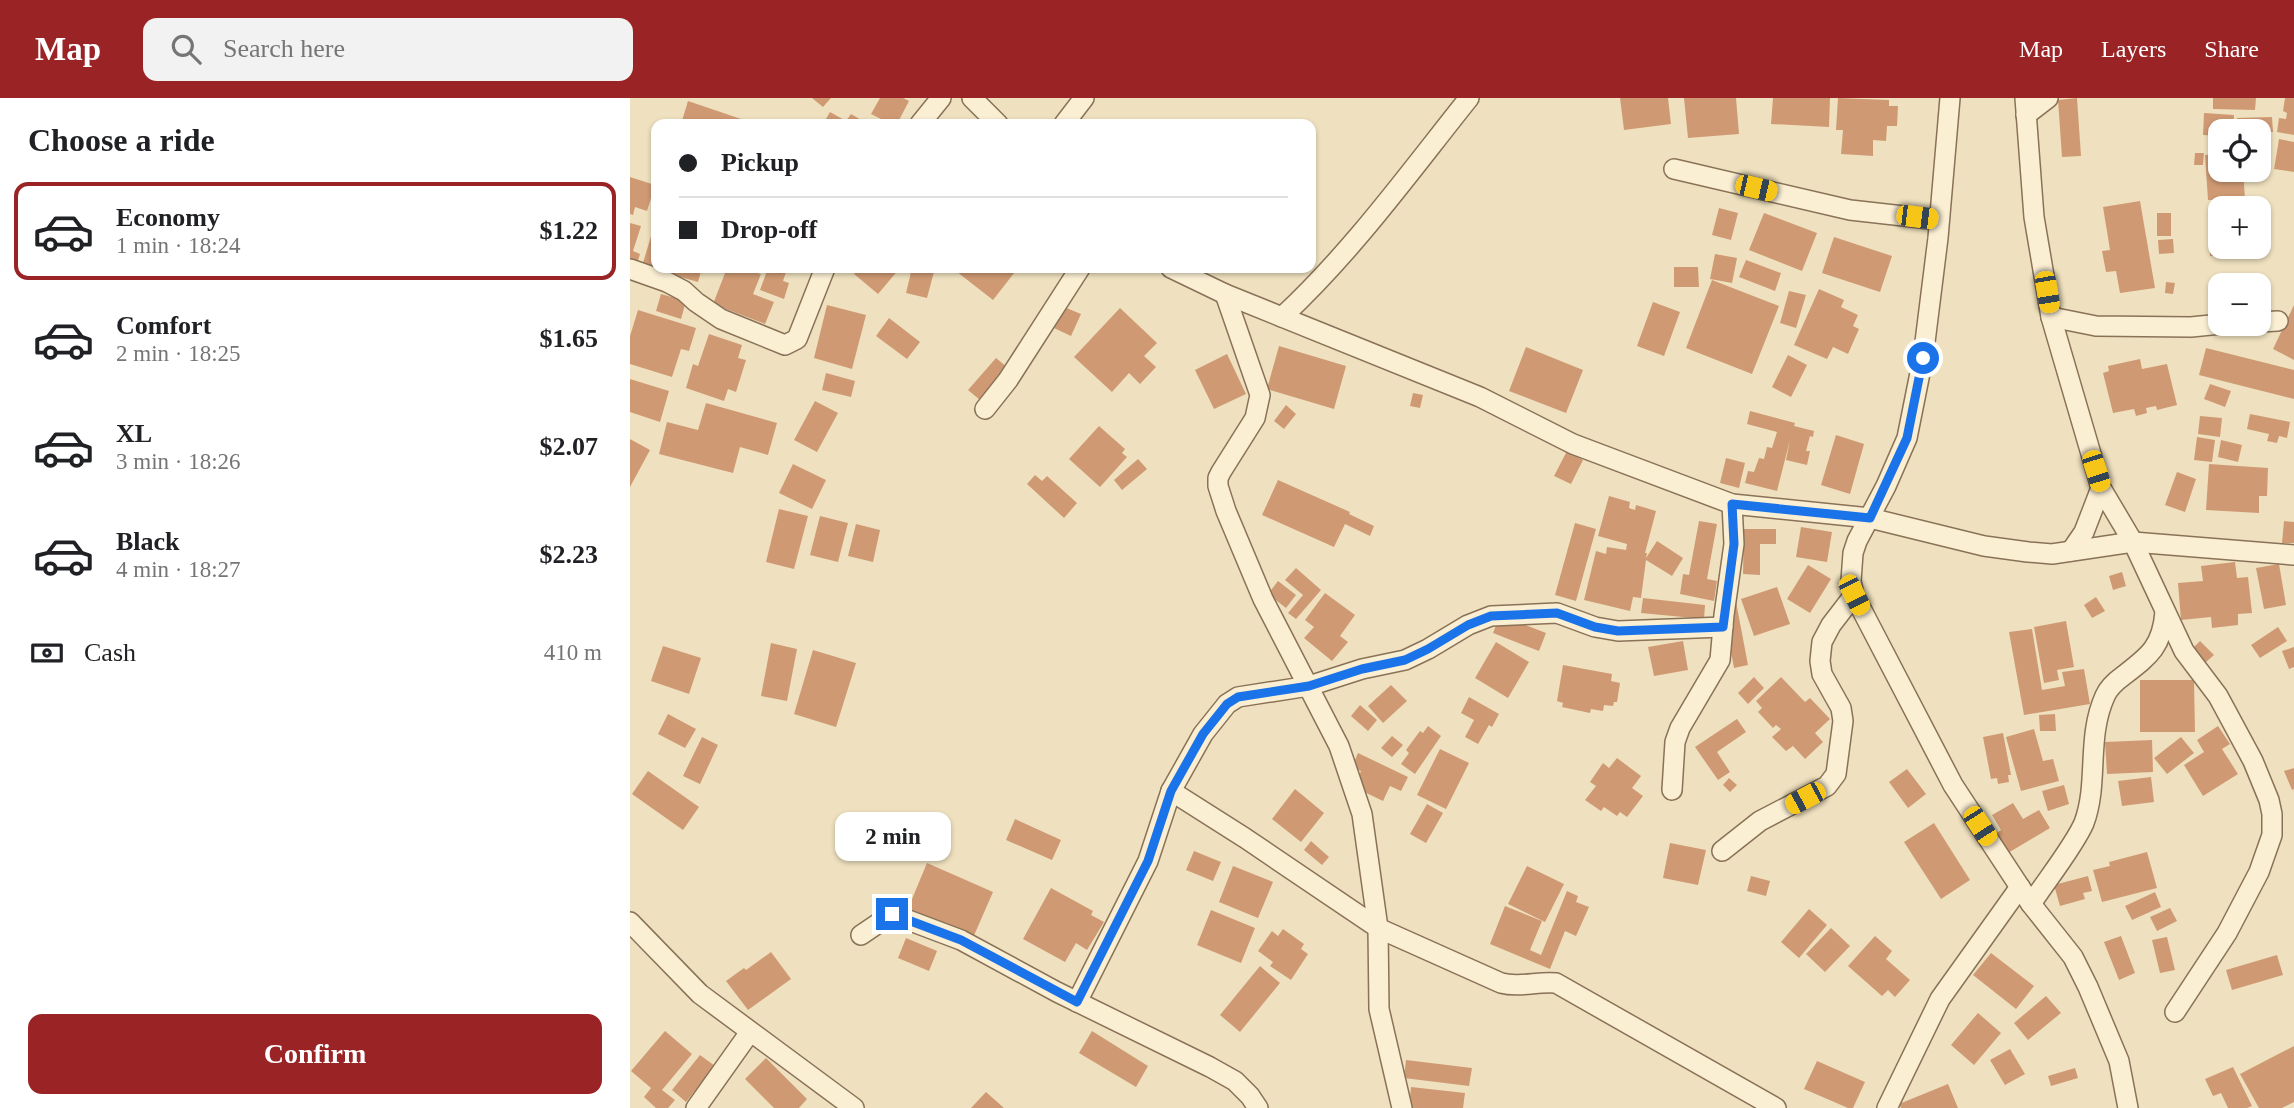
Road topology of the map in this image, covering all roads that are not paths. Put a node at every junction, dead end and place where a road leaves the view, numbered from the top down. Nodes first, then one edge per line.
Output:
1 (941, 98) edge
2 (972, 98) edge
3 (1084, 98) edge
4 (1469, 98) edge
5 (1950, 98) edge
6 (2048, 98) edge
7 (2026, 106) edge
8 (924, 119) edge
9 (993, 119) edge
10 (1067, 119) edge
11 (1674, 169) dead end
12 (1939, 220) junction
13 (630, 269) edge
14 (823, 273) edge
15 (1077, 273) edge
16 (1181, 273) edge
17 (1225, 294) junction
18 (1282, 317) junction
19 (2052, 317) junction
20 (2208, 325) edge
21 (985, 409) dead end
22 (2101, 488) junction
23 (1732, 504) junction
24 (1870, 518) junction
25 (2133, 542) junction
26 (2071, 551) junction
27 (2294, 555) edge
28 (1854, 595) junction
29 (2165, 612) junction
30 (1723, 627) junction
31 (1309, 686) junction
32 (1672, 790) dead end
33 (1171, 791) junction
34 (1722, 851) dead end
35 (2025, 896) junction
36 (630, 922) edge
37 (1378, 928) junction
38 (861, 935) dead end
39 (1077, 1002) junction
40 (2175, 1012) dead end
41 (750, 1032) junction
42 (696, 1108) edge
43 (854, 1108) edge
44 (1258, 1108) edge
45 (1402, 1108) edge
46 (1776, 1108) edge
47 (1886, 1108) edge
48 (2128, 1108) edge

1 - 8 street
2 - 9 street
3 - 10 street
4 - 18 street
5 - 12 street
6 - 7 street
7 - 19 street
11 - 12 street
12 - 24 street
13 - 14 street
15 - 21 street
16 - 17 street
17 - 18 street
17 - 31 street
18 - 23 street
19 - 20 street
19 - 22 street
22 - 25 street
22 - 26 street
23 - 24 street
23 - 30 street
24 - 26 street
24 - 28 street
25 - 26 street
25 - 27 street
25 - 29 street
28 - 34 street
28 - 35 street
29 - 35 street
29 - 40 street
30 - 31 street
30 - 32 street
31 - 33 street
31 - 37 street
33 - 37 street
33 - 39 street
35 - 47 street
35 - 48 street
36 - 41 street
37 - 45 street
37 - 46 street
38 - 39 street
39 - 44 street
41 - 42 street
41 - 43 street

